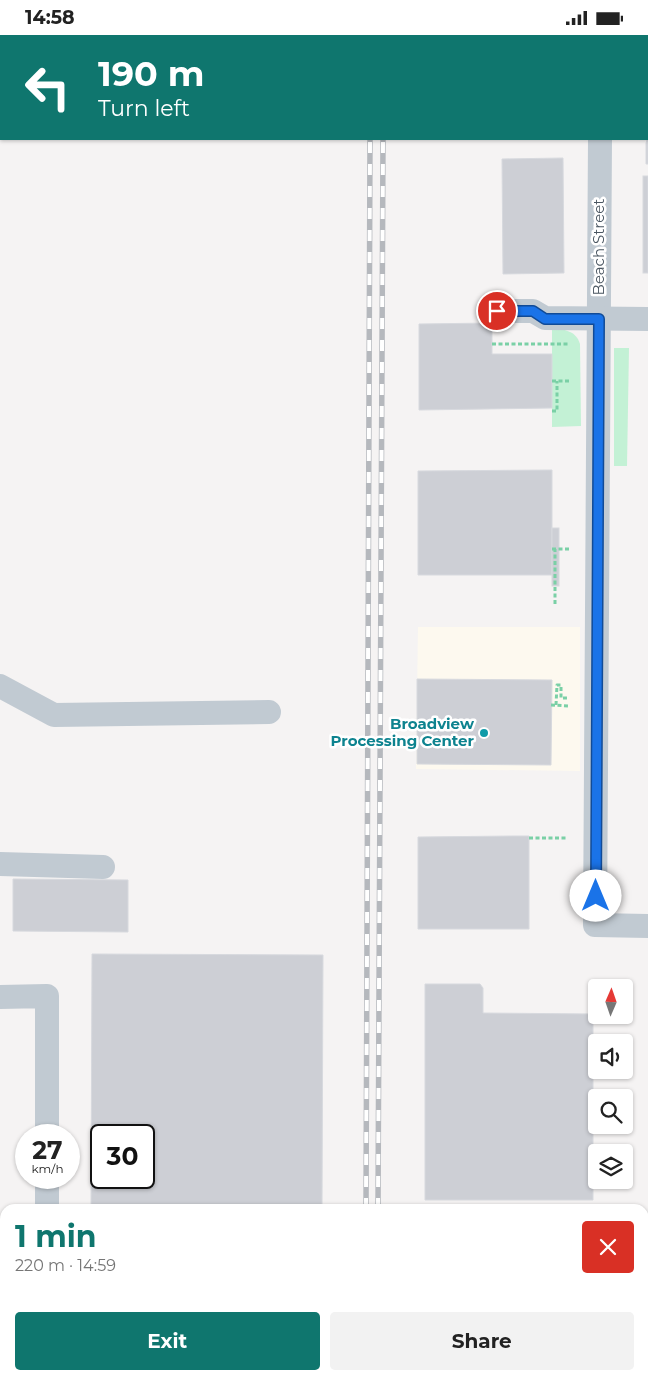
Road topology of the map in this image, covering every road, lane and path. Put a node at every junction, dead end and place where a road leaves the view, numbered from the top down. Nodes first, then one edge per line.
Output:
1 (600, 140) edge
2 (497, 311) dead end
3 (599, 319) junction
4 (648, 319) edge
5 (492, 344) dead end
6 (570, 344) dead end
7 (552, 381) dead end
8 (557, 381) junction
9 (570, 381) dead end
10 (552, 411) dead end
11 (570, 549) dead end
12 (555, 604) dead end
13 (0, 686) edge
14 (569, 698) dead end
15 (551, 705) dead end
16 (556, 705) junction
17 (569, 706) dead end
18 (269, 712) dead end
19 (529, 838) dead end
20 (568, 838) dead end
21 (0, 863) edge
22 (103, 867) dead end
23 (648, 926) edge
24 (0, 997) edge
25 (47, 1124) edge
26 (47, 1189) edge
27 (47, 1204) edge

1 - 3 street, Beach Street
2 - 3 street
3 - 4 street
3 - 23 street, Beach Street
5 - 6 path
7 - 8 path
8 - 9 path
8 - 10 path
11 - 12 path
13 - 18 street
14 - 16 path
15 - 16 path
16 - 17 path
19 - 20 path
21 - 22 street
24 - 25 street
26 - 27 street

